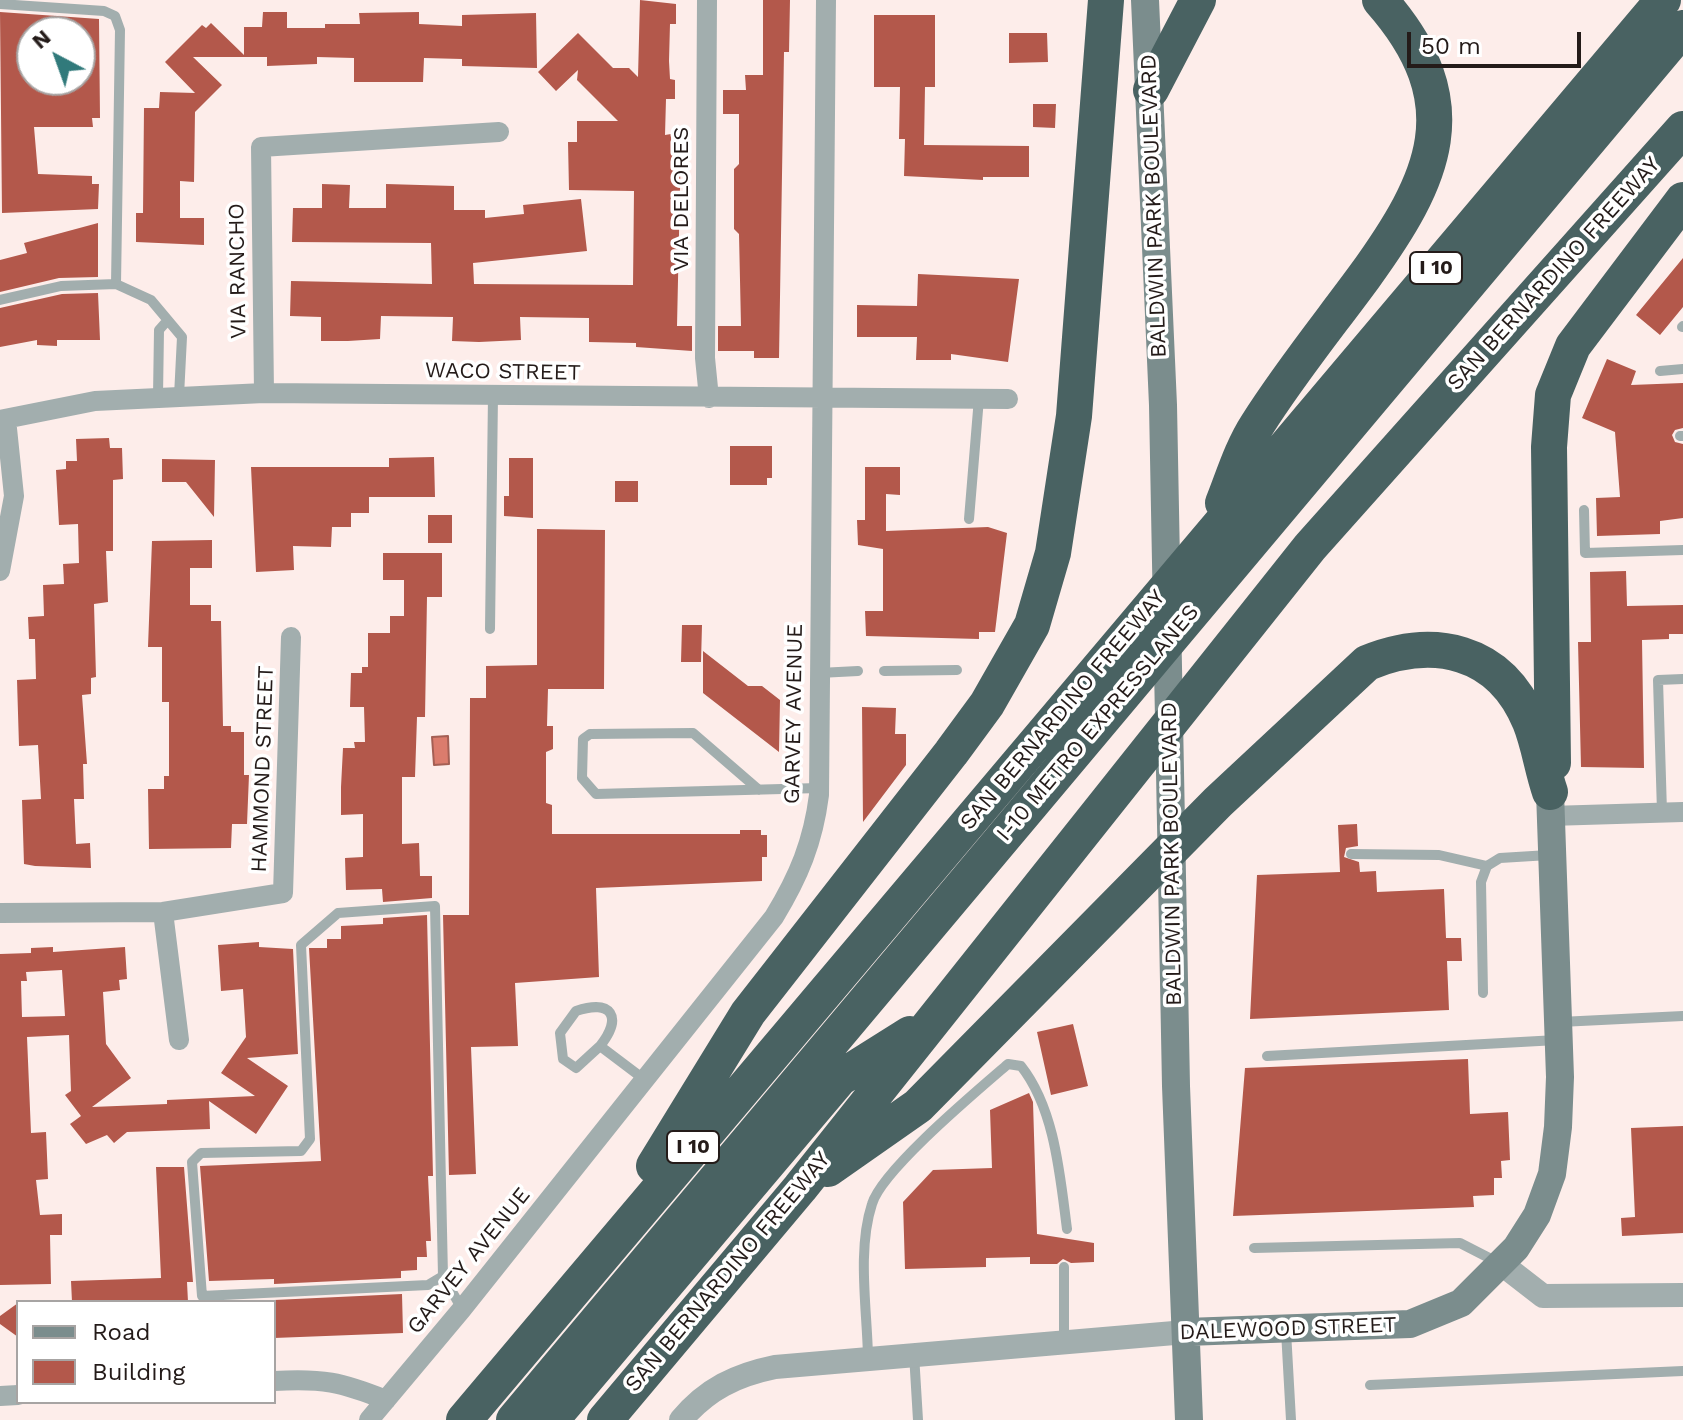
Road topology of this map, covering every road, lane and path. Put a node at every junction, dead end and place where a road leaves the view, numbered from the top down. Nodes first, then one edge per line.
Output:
1 (707, 0) edge
2 (826, 0) edge
3 (1106, 0) edge
4 (1145, 0) edge
5 (1198, 0) edge
6 (1380, 0) edge
7 (1663, 0) edge
8 (0, 4) edge
9 (1683, 28) edge
10 (1151, 90) junction
11 (1683, 129) edge
12 (499, 132) dead end
13 (1683, 200) edge
14 (116, 284) junction
15 (0, 300) edge
16 (167, 321) junction
17 (1683, 369) edge
18 (1660, 371) dead end
19 (264, 393) junction
20 (493, 395) junction
21 (820, 395) junction
22 (158, 396) junction
23 (179, 396) junction
24 (709, 398) junction
25 (979, 398) junction
26 (1008, 399) dead end
27 (3, 420) edge
28 (1584, 510) dead end
29 (969, 519) dead end
30 (1208, 537) junction
31 (1683, 550) edge
32 (0, 571) edge
33 (490, 629) dead end
34 (291, 637) dead end
35 (957, 670) dead end
36 (858, 671) dead end
37 (884, 671) dead end
38 (819, 673) junction
39 (1683, 679) edge
40 (819, 788) junction
41 (759, 790) junction
42 (1550, 804) junction
43 (1673, 812) edge
44 (1351, 854) dead end
45 (1551, 855) junction
46 (1487, 866) junction
47 (163, 912) junction
48 (0, 913) edge
49 (1483, 993) dead end
50 (1683, 1016) edge
51 (932, 1020) junction
52 (1559, 1031) junction
53 (179, 1040) dead end
54 (600, 1046) junction
55 (1267, 1056) dead end
56 (645, 1080) junction
57 (800, 1188) junction
58 (1067, 1229) dead end
59 (1254, 1248) dead end
60 (595, 1263) junction
61 (1503, 1265) junction
62 (1064, 1267) dead end
63 (443, 1276) junction
64 (1683, 1295) edge
65 (462, 1309) junction
66 (1286, 1331) junction
67 (1186, 1332) junction
68 (1064, 1341) junction
69 (914, 1352) junction
70 (868, 1356) junction
71 (1683, 1371) edge
72 (276, 1381) edge
73 (1370, 1385) dead end
74 (386, 1400) junction
75 (369, 1420) edge
76 (464, 1420) edge
77 (514, 1420) edge
78 (551, 1420) edge
79 (605, 1420) edge
80 (681, 1420) edge
81 (918, 1420) edge
82 (1189, 1420) edge
83 (1291, 1420) edge

1 - 24 street, VIA DELORES
2 - 21 street, GARVEY AVENUE
3 - 60 highway
4 - 10 main road, BALDWIN PARK BOULEVARD
5 - 10 highway
6 - 30 highway
7 - 30 highway, SAN BERNARDINO FREEWAY / I 10
8 - 14 lane
9 - 77 highway, I-10 METRO EXPRESSLANES
10 - 67 main road, BALDWIN PARK BOULEVARD
11 - 51 highway, SAN BERNARDINO FREEWAY
12 - 19 street, VIA RANCHO
13 - 42 highway
14 - 15 lane
14 - 16 lane
16 - 22 lane
16 - 23 lane
17 - 18 lane
19 - 20 street, WACO STREET
19 - 23 street, WACO STREET
20 - 24 street, WACO STREET
20 - 33 lane
21 - 24 street, WACO STREET
21 - 25 street, WACO STREET
21 - 38 street, GARVEY AVENUE
22 - 23 street, WACO STREET
22 - 27 street, WACO STREET
25 - 26 street, WACO STREET
25 - 29 lane
27 - 32 street
28 - 31 lane
30 - 60 highway, SAN BERNARDINO FREEWAY / I 10
34 - 47 street, HAMMOND STREET
35 - 37 lane
36 - 38 lane
38 - 40 street, GARVEY AVENUE
39 - 43 lane
40 - 41 lane
40 - 56 street, GARVEY AVENUE
41 - 41 lane
42 - 43 street
42 - 45 main road, DALEWOOD STREET
42 - 57 highway
44 - 46 lane
45 - 46 lane
45 - 52 main road, DALEWOOD STREET
46 - 49 lane
47 - 48 street
47 - 53 street
50 - 52 lane
51 - 57 highway, SAN BERNARDINO FREEWAY
51 - 78 highway
52 - 55 lane
52 - 61 main road, DALEWOOD STREET
54 - 54 lane
54 - 56 lane
56 - 65 street, GARVEY AVENUE
57 - 79 highway, SAN BERNARDINO FREEWAY
58 - 70 lane
59 - 61 lane
60 - 76 highway, SAN BERNARDINO FREEWAY / I 10
61 - 64 street
61 - 66 main road, DALEWOOD STREET
62 - 68 lane
63 - 63 lane
63 - 65 lane
65 - 74 street, GARVEY AVENUE
66 - 67 main road, DALEWOOD STREET
66 - 83 lane
67 - 68 street, DALEWOOD STREET
67 - 82 main road, BALDWIN PARK BOULEVARD
68 - 69 street, DALEWOOD STREET
69 - 70 street, DALEWOOD STREET
69 - 81 lane
70 - 80 street, DALEWOOD STREET
71 - 73 lane
72 - 74 street
74 - 75 street, GARVEY AVENUE

